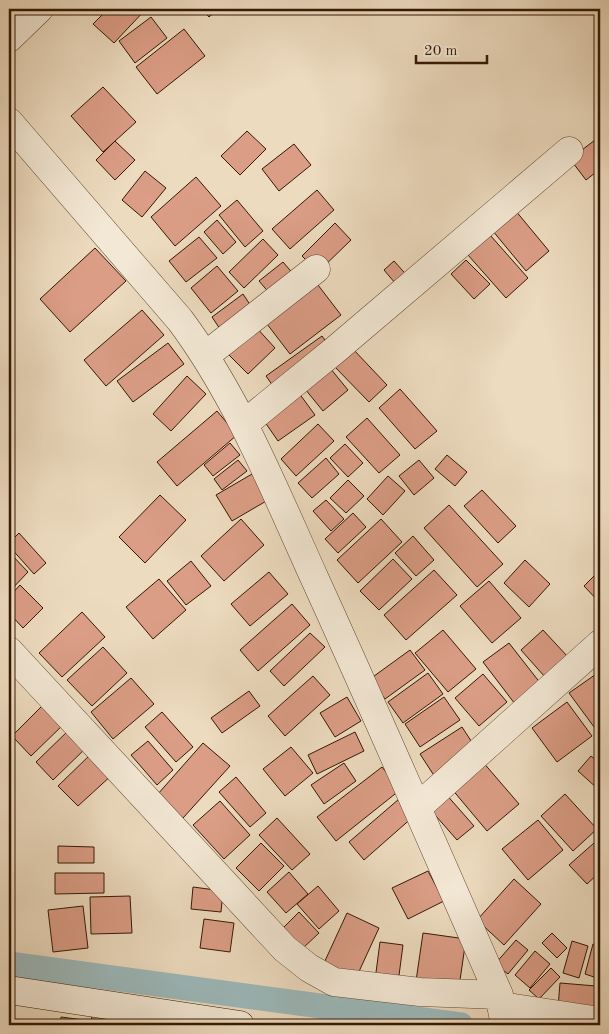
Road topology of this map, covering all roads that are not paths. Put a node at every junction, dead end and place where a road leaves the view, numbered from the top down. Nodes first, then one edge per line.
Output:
1 (39, 9) edge
2 (9, 38) edge
3 (9, 122) edge
4 (569, 151) dead end
5 (316, 269) dead end
6 (206, 355) junction
7 (244, 424) junction
8 (600, 644) edge
9 (9, 651) edge
10 (418, 807) junction
11 (9, 990) edge
12 (503, 1012) edge
13 (600, 1021) edge
14 (240, 1025) edge

1 - 2 street
3 - 6 street
4 - 7 street
5 - 6 street
6 - 7 street
7 - 10 street
8 - 10 street
9 - 12 street
10 - 12 street
11 - 14 street
12 - 13 street

